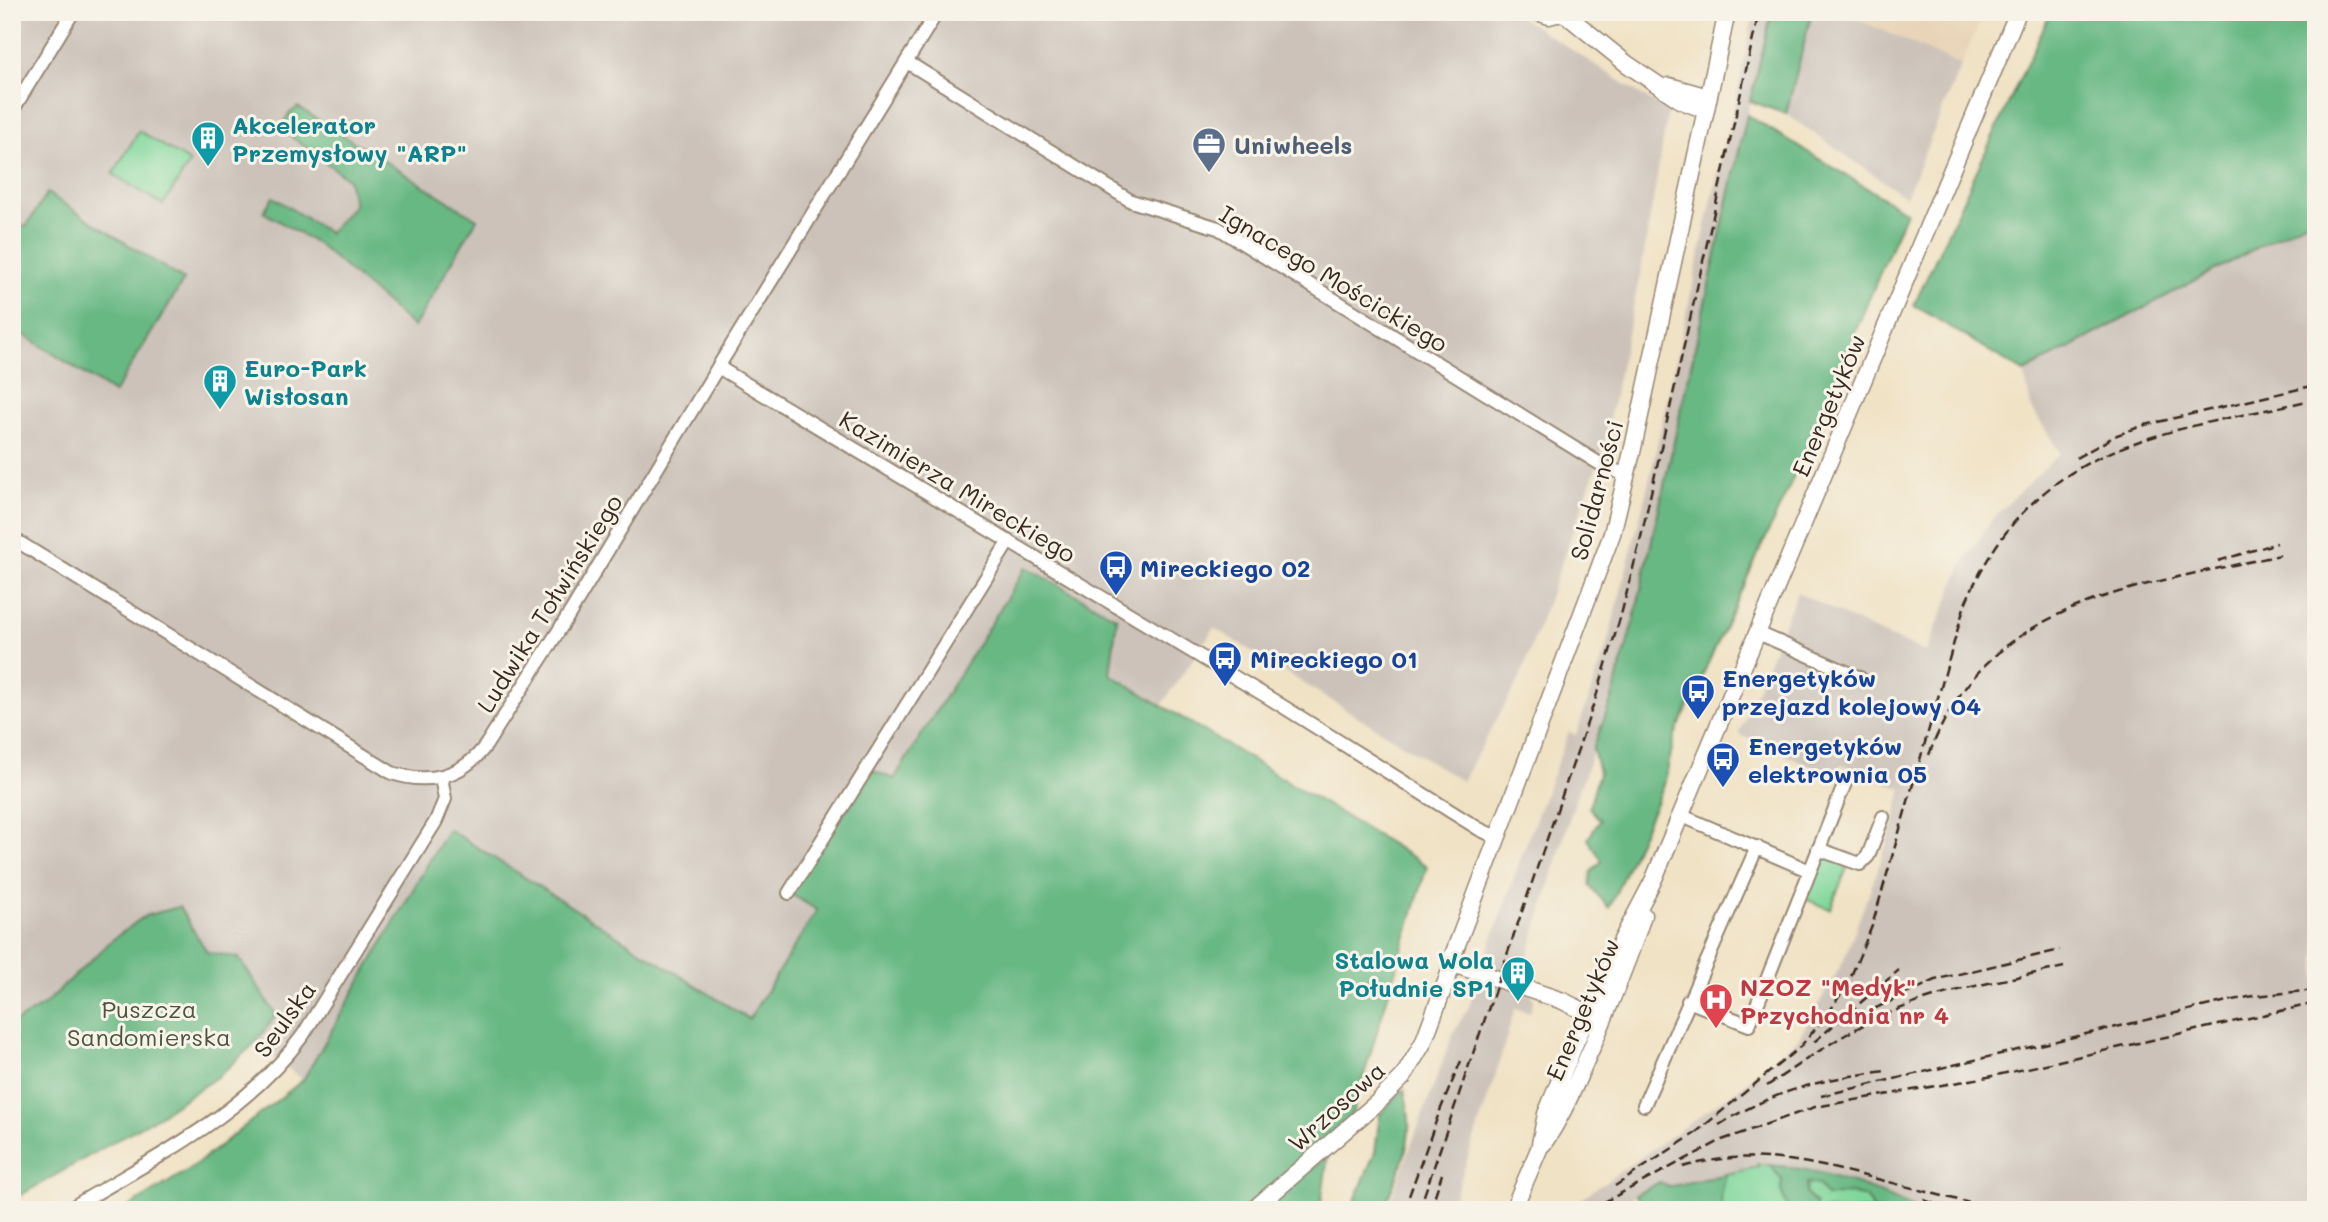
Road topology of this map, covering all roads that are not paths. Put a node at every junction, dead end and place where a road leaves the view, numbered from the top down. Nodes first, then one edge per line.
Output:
1 (73, 12) edge
2 (937, 12) edge
3 (1538, 12) edge
4 (1580, 12) edge
5 (1727, 12) edge
6 (2018, 12) edge
7 (1564, 13) edge
8 (1599, 41) junction
9 (907, 62) junction
10 (1706, 103) junction
11 (12, 111) edge
12 (719, 367) junction
13 (1627, 475) junction
14 (12, 538) edge
15 (1009, 541) junction
16 (1758, 633) junction
17 (1860, 677) dead end
18 (441, 777) junction
19 (1844, 783) dead end
20 (1680, 815) junction
21 (1882, 817) dead end
22 (1498, 838) junction
23 (1757, 847) junction
24 (1818, 849) junction
25 (1810, 871) junction
26 (1653, 881) junction
27 (789, 893) dead end
28 (1450, 963) junction
29 (1616, 990) junction
30 (1688, 1001) junction
31 (1589, 1014) junction
32 (1586, 1060) junction
33 (1644, 1105) dead end
34 (1539, 1149) junction
35 (68, 1210) edge
36 (1253, 1210) edge
37 (1513, 1210) edge

1 - 11 street
2 - 9 street, Ludwika Tołwińskiego
3 - 7 street
4 - 8 street
5 - 10 street, Solidarności
6 - 16 street, Energetyków
7 - 8 street
8 - 10 street
9 - 12 street, Ludwika Tołwińskiego
9 - 13 street, Ignacego Mościckiego
10 - 13 street, Solidarności
12 - 15 street, Kazimierza Mireckiego
12 - 18 street, Ludwika Tołwińskiego
13 - 22 street, Solidarności
14 - 18 street, Ludwika Tołwińskiego
15 - 22 street, Kazimierza Mireckiego
15 - 27 street
16 - 17 street
16 - 20 street, Energetyków
18 - 35 street, Seulska
19 - 24 street
20 - 23 street
20 - 26 street, Energetyków
21 - 24 street
22 - 28 street, Solidarności
23 - 25 street
23 - 30 street
24 - 25 street
25 - 30 street
26 - 29 street, Energetyków
26 - 31 street, Energetyków
28 - 31 street
28 - 36 street, Wrzosowa
29 - 31 street
29 - 32 street, Energetyków
30 - 33 street
31 - 32 street
31 - 34 street, Energetyków
32 - 34 street, Energetyków
34 - 37 street, Energetyków

